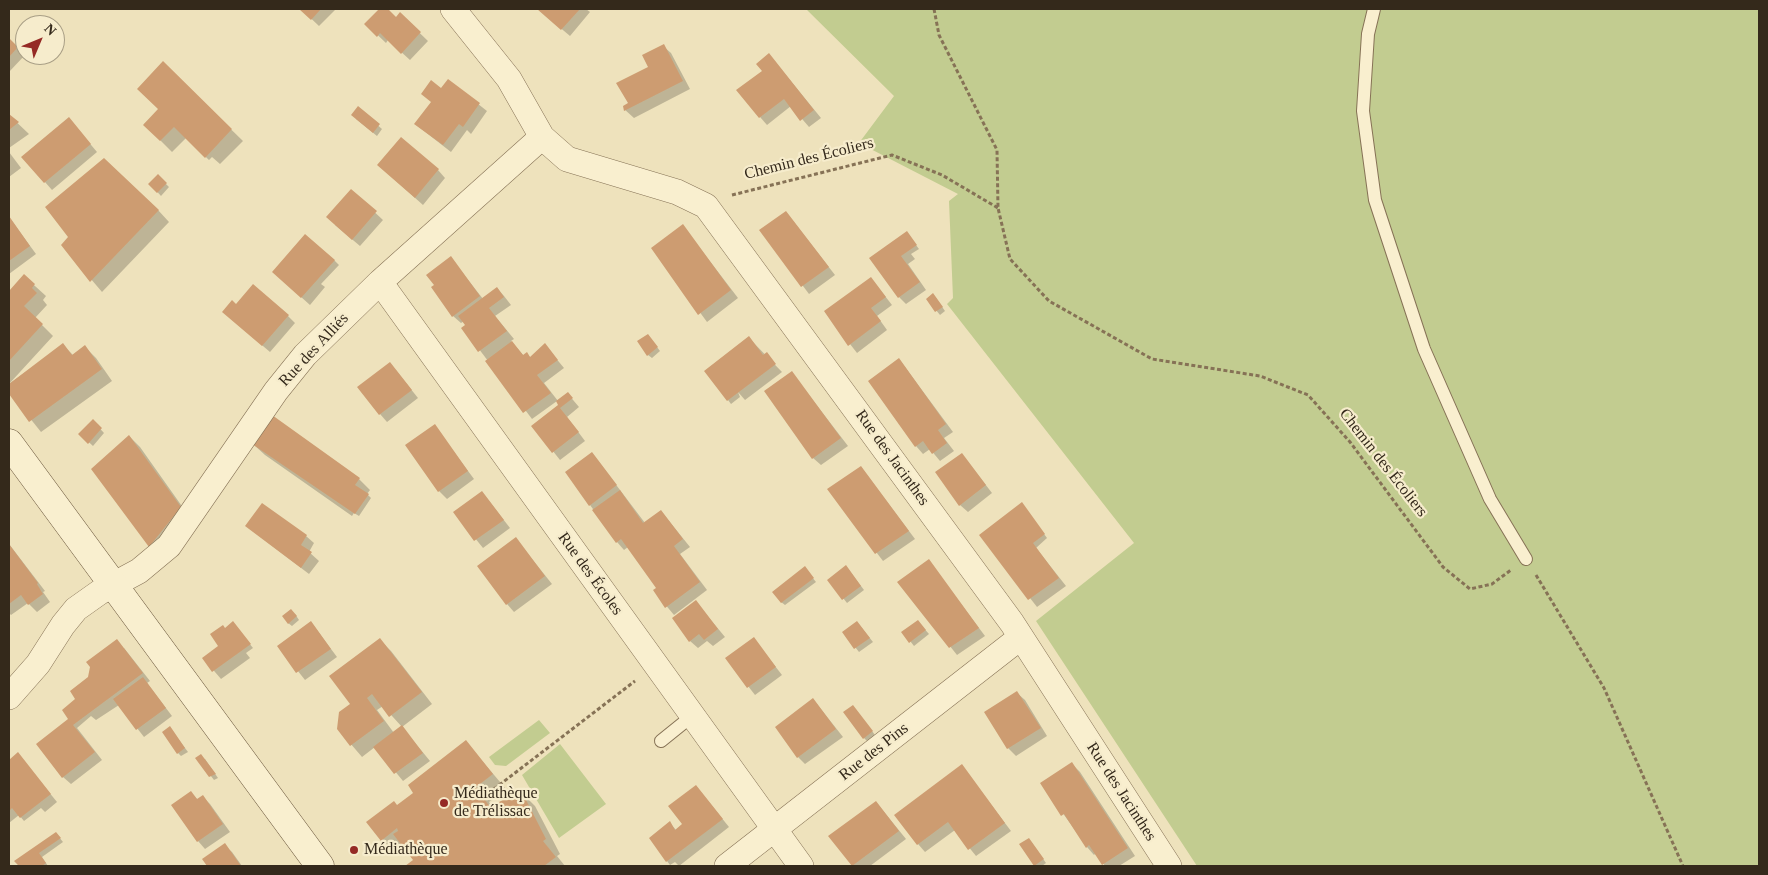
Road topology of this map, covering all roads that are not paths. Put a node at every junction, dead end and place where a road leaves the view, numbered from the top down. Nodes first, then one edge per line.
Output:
1 (453, 9) edge
2 (1374, 9) edge
3 (542, 137) junction
4 (380, 282) junction
5 (9, 443) edge
6 (1526, 558) road end
7 (114, 586) junction
8 (1021, 637) junction
9 (9, 697) edge
10 (692, 716) junction
11 (661, 741) dead end
12 (774, 829) junction
13 (320, 866) edge
14 (727, 866) edge
15 (801, 866) edge
16 (1169, 866) edge

1 - 3 street, Rue des Jacinthes
2 - 6 lane
3 - 4 street, Rue des Alliés
3 - 8 street, Rue des Jacinthes
4 - 7 street, Rue des Alliés
4 - 10 street, Rue des Écoles
5 - 7 main road
7 - 9 street, Rue des Alliés
7 - 13 main road
8 - 12 street, Rue des Pins
8 - 16 street, Rue des Jacinthes
10 - 11 lane
10 - 12 street, Rue des Écoles
12 - 14 street, Rue des Pins
12 - 15 street, Rue des Écoles

